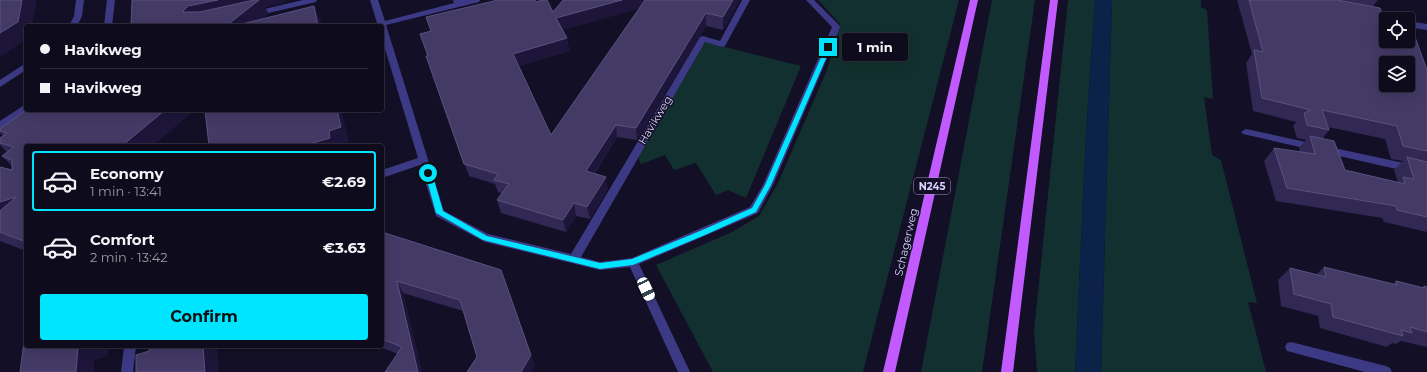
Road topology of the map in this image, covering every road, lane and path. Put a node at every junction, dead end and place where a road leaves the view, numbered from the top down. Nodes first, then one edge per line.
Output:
1 (80, 0) edge
2 (111, 0) edge
3 (313, 0) edge
4 (374, 0) edge
5 (476, 0) edge
6 (746, 0) edge
7 (810, 0) edge
8 (974, 0) edge
9 (1054, 0) edge
10 (458, 2) edge
11 (247, 16) edge
12 (75, 24) edge
13 (108, 24) edge
14 (382, 24) joint
15 (1415, 25) edge
16 (1427, 28) edge
17 (384, 30) edge
18 (24, 67) edge
19 (0, 84) edge
20 (24, 108) edge
21 (0, 126) edge
22 (1246, 132) dead end
23 (424, 160) junction
24 (1427, 172) edge
25 (384, 173) edge
26 (573, 260) junction
27 (633, 262) junction
28 (1291, 346) dead end
29 (130, 348) edge
30 (127, 372) edge
31 (684, 372) edge
32 (889, 372) edge
33 (1007, 372) edge
34 (1386, 372) edge

1 - 12 street
2 - 13 street
3 - 11 street
4 - 14 street
5 - 10 street
6 - 26 street, Havikweg
7 - 27 street
8 - 32 main road, Schagerweg / N245
9 - 33 main road
10 - 14 street
15 - 16 street
17 - 23 street
18 - 19 street
20 - 21 street
22 - 24 street
23 - 25 street
23 - 26 street
26 - 27 street
27 - 31 street
28 - 34 street
29 - 30 street

